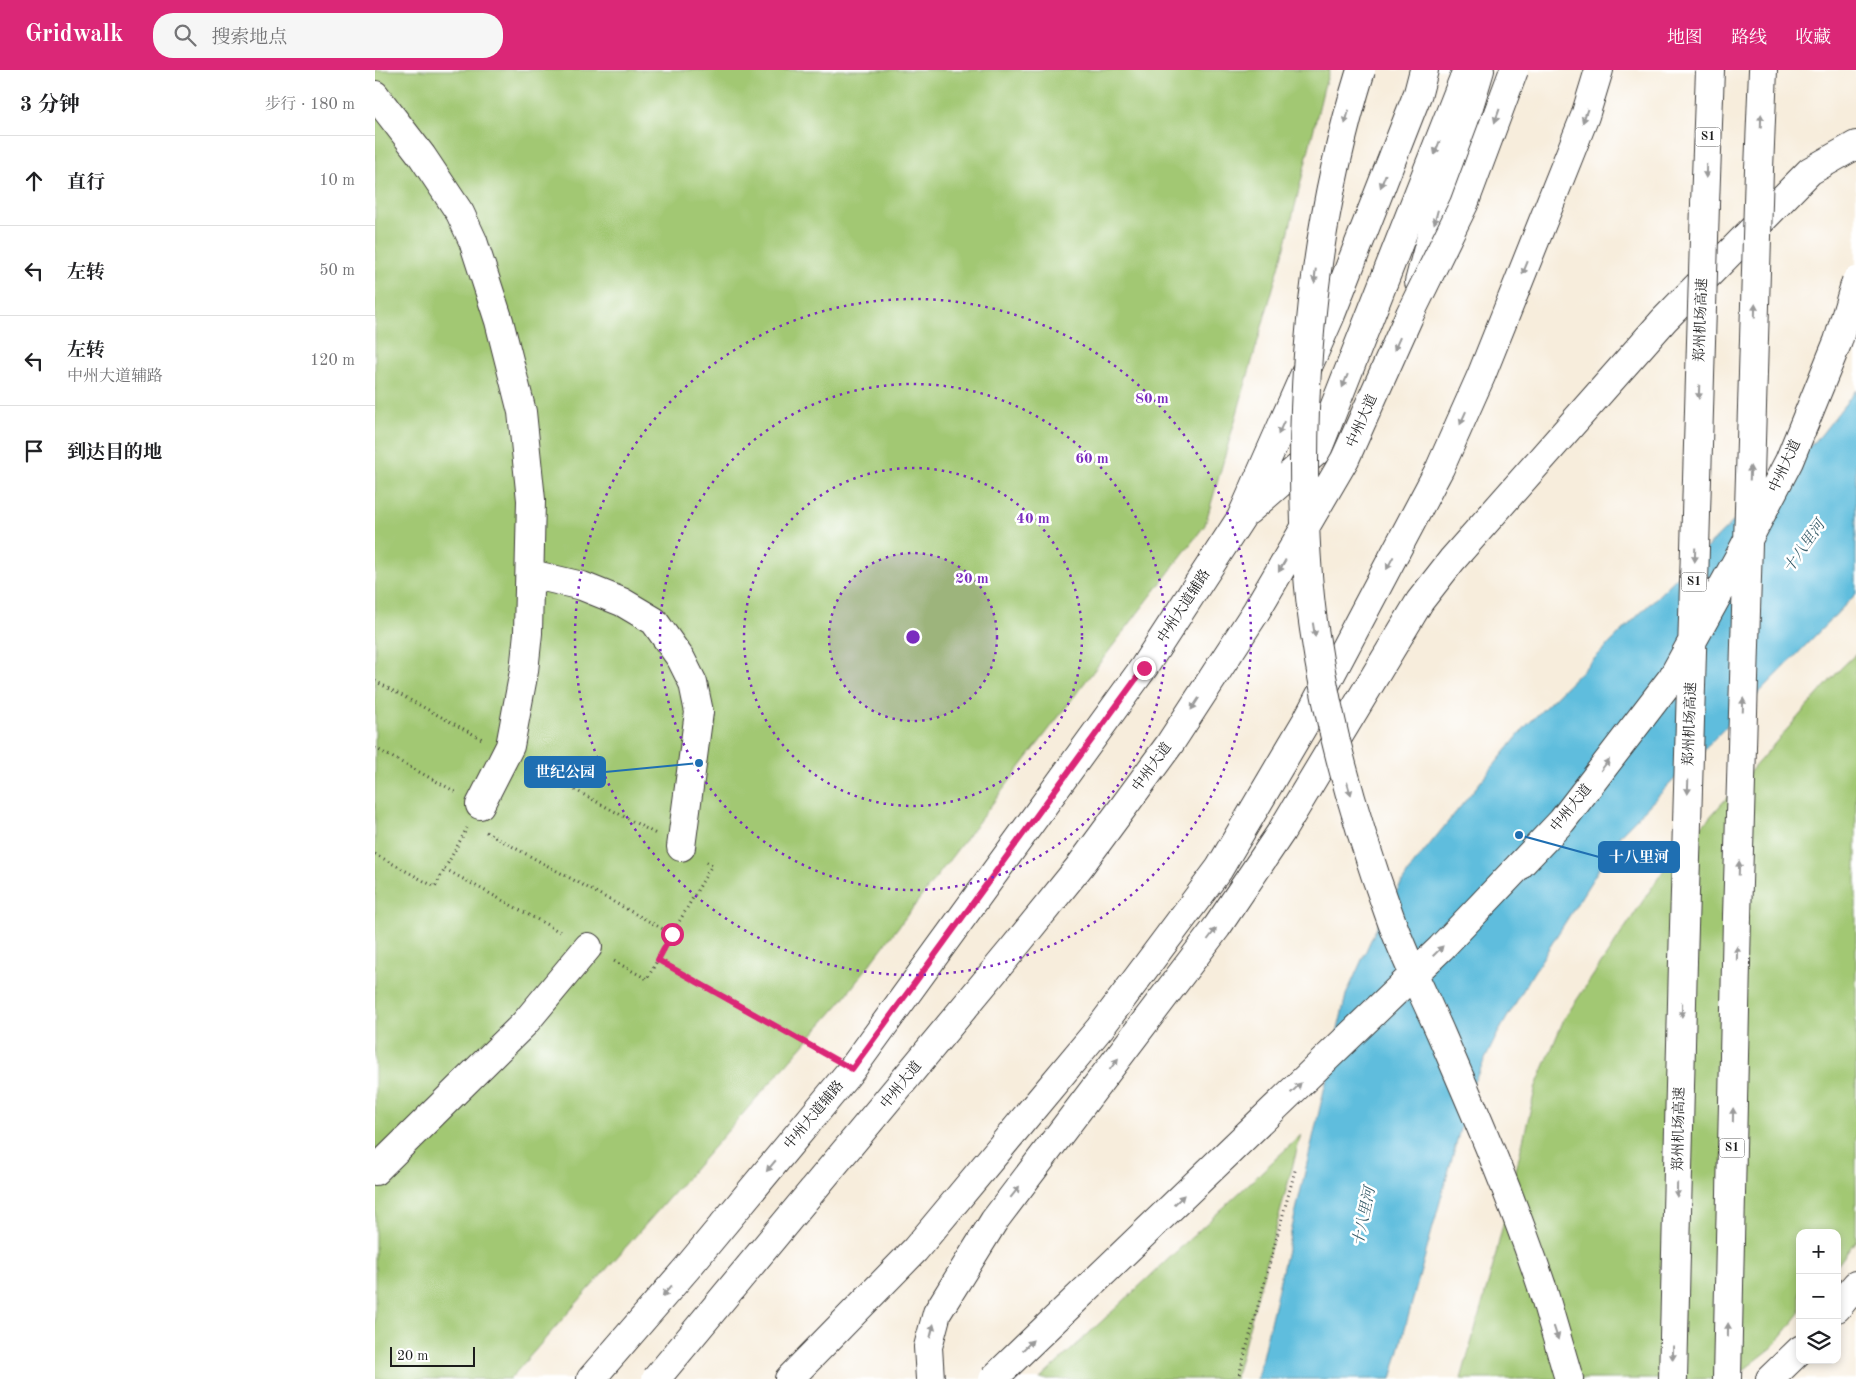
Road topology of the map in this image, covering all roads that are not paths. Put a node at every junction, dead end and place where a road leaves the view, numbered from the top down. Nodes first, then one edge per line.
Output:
1 (1361, 70) edge
2 (1424, 70) edge
3 (1467, 70) edge
4 (1480, 70) edge
5 (1514, 70) edge
6 (1599, 70) edge
7 (1710, 70) edge
8 (1763, 70) edge
9 (375, 94) edge
10 (1856, 145) edge
11 (1856, 281) edge
12 (1856, 296) edge
13 (1410, 314) junction
14 (1838, 341) junction
15 (1241, 518) junction
16 (531, 574) junction
17 (475, 814) road end
18 (681, 847) road end
19 (587, 947) road end
20 (375, 1171) edge
21 (1856, 1285) edge
22 (1841, 1303) edge
23 (1796, 1354) edge
24 (591, 1379) edge
25 (656, 1379) edge
26 (789, 1379) edge
27 (930, 1379) edge
28 (993, 1379) edge
29 (1569, 1379) edge
30 (1673, 1379) edge
31 (1727, 1379) edge
32 (1770, 1379) edge

1 -> 29 main road, bridge
2 -> 15 main road
3 -> 15 main road
4 -> 13 main road, bridge
5 -> 13 main road, 中州大道, bridge
6 -> 26 main road
7 -> 30 main road, 郑州机场高速 / S1, bridge
31 -> 8 main road, S1, bridge
9 - 16 main road
27 -> 10 main road
11 - 14 main road, 中州大道, bridge
12 - 14 main road, bridge
13 -> 25 main road, 中州大道, bridge
28 -> 14 main road, 中州大道, bridge
15 -> 24 main road, 中州大道辅路
16 - 17 main road
16 - 18 main road
19 - 20 main road
21 - 22 main road
23 - 32 main road

